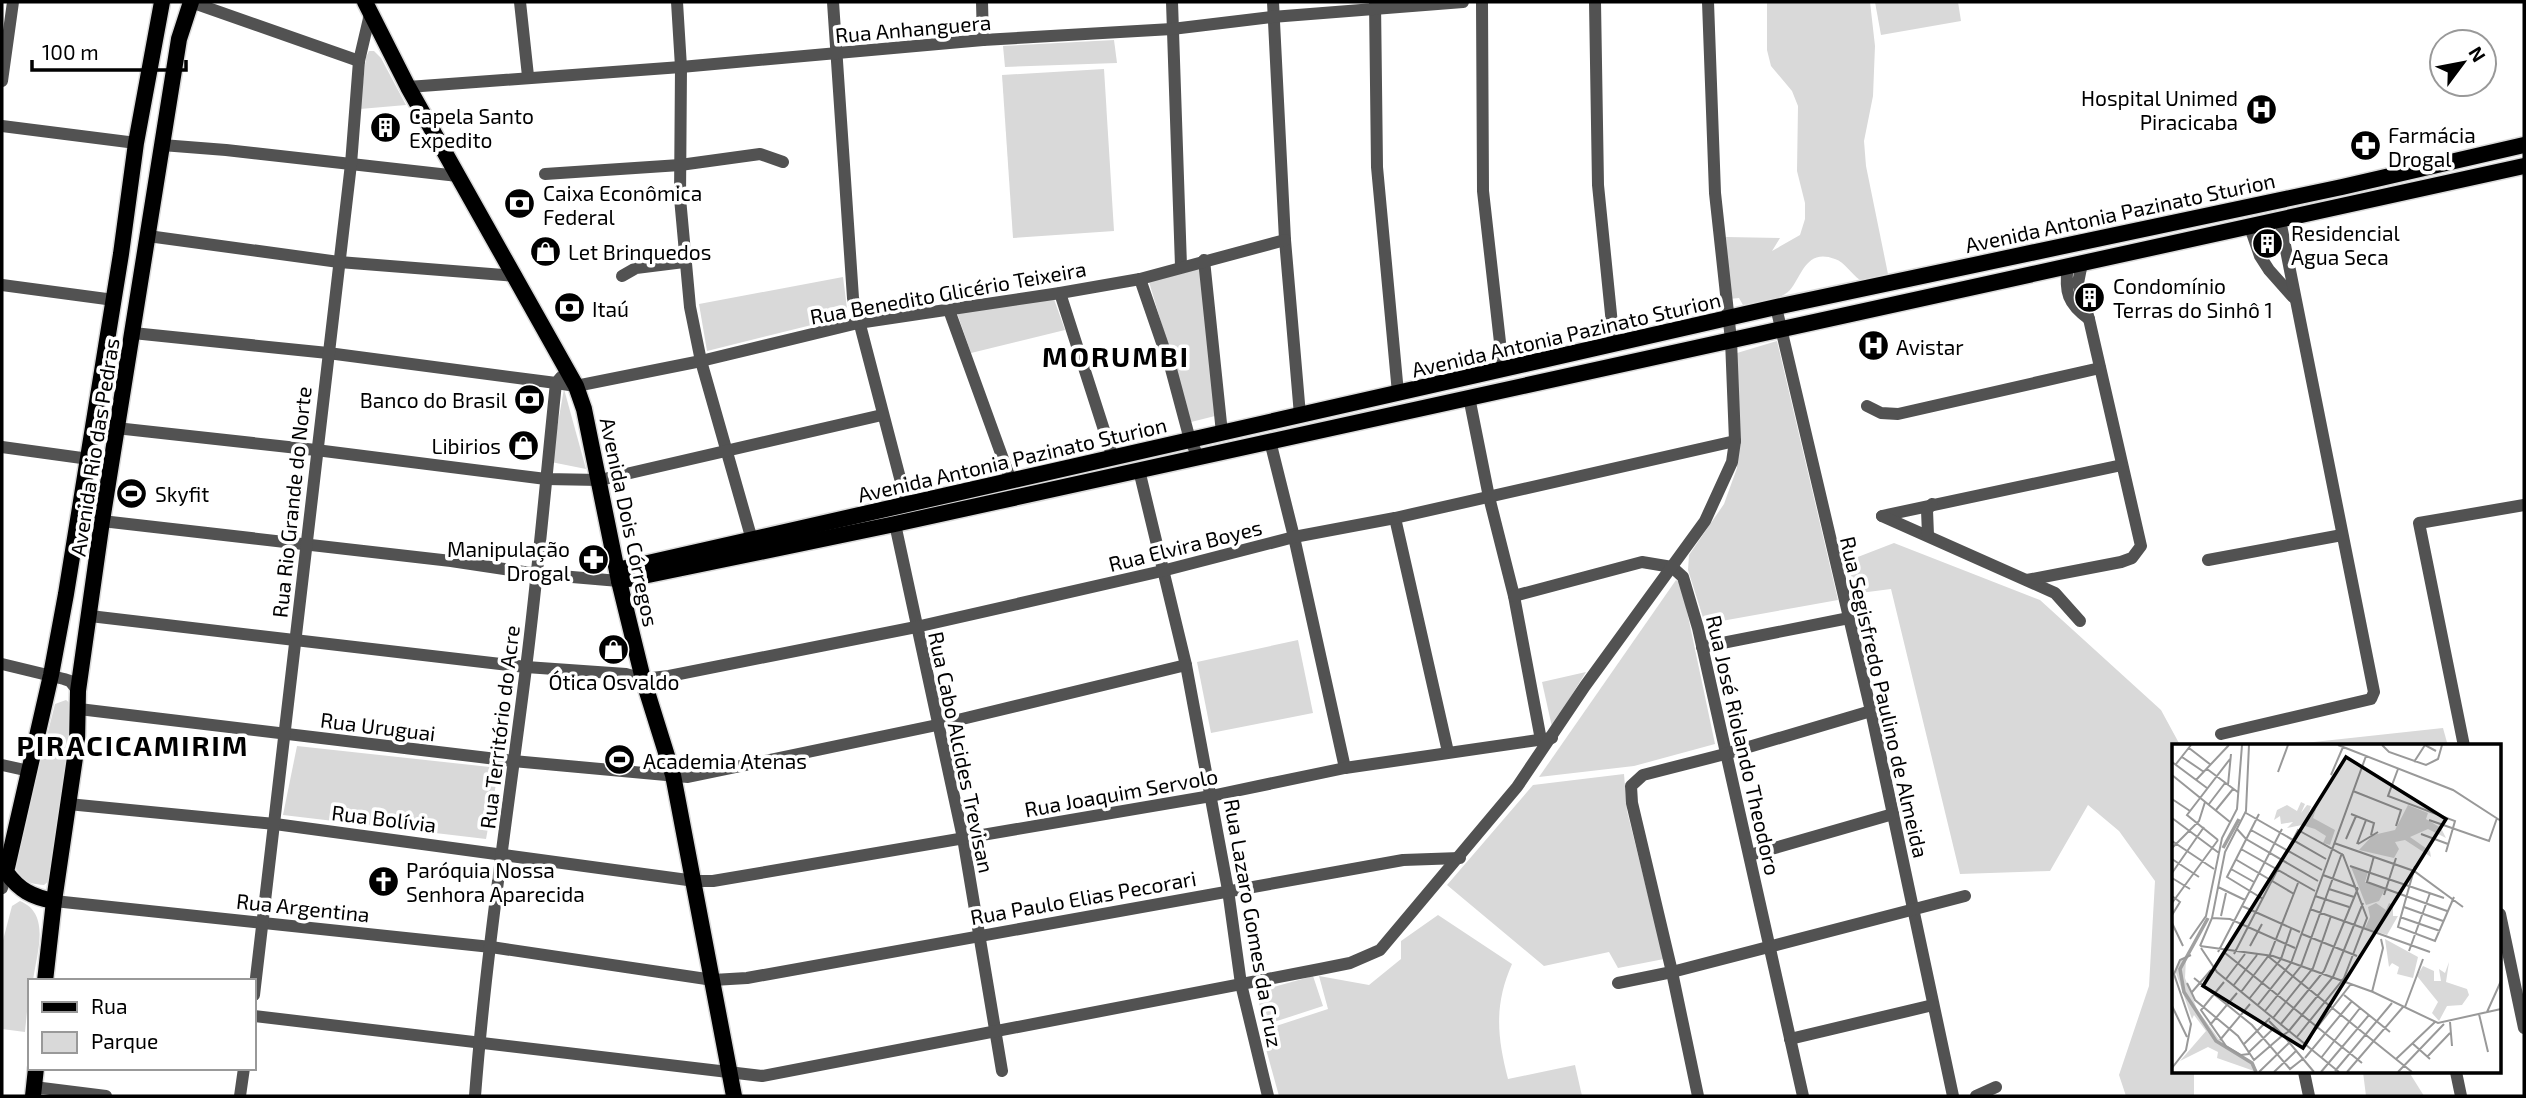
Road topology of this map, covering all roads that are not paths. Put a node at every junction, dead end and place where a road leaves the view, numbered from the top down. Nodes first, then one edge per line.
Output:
1 (13, 2) edge
2 (162, 2) edge
3 (191, 2) edge
4 (520, 2) edge
5 (677, 2) edge
6 (833, 2) edge
7 (982, 2) edge
8 (1171, 2) edge
9 (1273, 2) edge
10 (1464, 2) edge
11 (1482, 2) edge
12 (1595, 2) edge
13 (1708, 2) edge
14 (1375, 5) edge
15 (367, 8) edge
16 (1272, 17) junction
17 (1172, 29) junction
18 (983, 40) junction
19 (836, 53) junction
20 (359, 61) junction
21 (681, 67) junction
22 (528, 76) junction
23 (2, 81) edge
24 (408, 87) junction
25 (2, 126) edge
26 (136, 143) junction
27 (162, 145) junction
28 (2524, 145) edge
29 (2459, 160) junction
30 (783, 162) dead end
31 (351, 164) junction
32 (680, 165) junction
33 (2524, 166) edge
34 (545, 174) dead end
35 (458, 176) junction
36 (2365, 202) junction
37 (2280, 220) junction
38 (2250, 227) junction
39 (2127, 232) junction
40 (148, 236) junction
41 (1284, 240) junction
42 (2073, 244) junction
43 (2124, 254) junction
44 (1204, 260) junction
45 (339, 262) junction
46 (684, 262) junction
47 (2075, 265) junction
48 (1181, 266) junction
49 (516, 276) junction
50 (622, 276) dead end
51 (1140, 279) junction
52 (2, 285) edge
53 (1060, 293) junction
54 (2294, 299) junction
55 (114, 300) junction
56 (1776, 307) junction
57 (949, 310) junction
58 (1728, 320) junction
59 (858, 323) junction
60 (1781, 329) junction
61 (133, 333) junction
62 (1731, 341) junction
63 (1614, 344) junction
64 (328, 353) junction
65 (701, 361) junction
66 (2100, 368) junction
67 (1503, 369) junction
68 (566, 380) junction
69 (1398, 393) junction
70 (1469, 397) junction
71 (1867, 405) dead end
72 (882, 415) junction
73 (1300, 415) junction
74 (117, 429) junction
75 (1222, 433) junction
76 (1190, 440) junction
77 (1270, 441) junction
78 (1735, 441) junction
79 (2, 447) edge
80 (316, 450) junction
81 (727, 451) junction
82 (1202, 456) junction
83 (1113, 458) junction
84 (89, 459) junction
85 (2122, 465) junction
86 (1139, 470) junction
87 (545, 479) junction
88 (600, 480) junction
89 (1011, 481) junction
90 (1489, 497) junction
91 (1931, 504) junction
92 (907, 505) junction
93 (2524, 505) edge
94 (925, 517) junction
95 (1395, 518) junction
96 (102, 522) junction
97 (895, 524) junction
98 (2342, 535) junction
99 (1928, 536) junction
100 (1294, 537) junction
101 (752, 540) junction
102 (307, 546) junction
103 (2208, 559) dead end
104 (1672, 567) junction
105 (1162, 571) junction
106 (537, 574) junction
107 (618, 575) junction
108 (2027, 580) junction
109 (1514, 596) junction
110 (90, 616) junction
111 (1849, 618) junction
112 (2080, 621) dead end
113 (916, 628) junction
114 (295, 639) junction
115 (1702, 647) junction
116 (2, 664) edge
117 (1186, 665) junction
118 (526, 667) junction
119 (51, 676) junction
120 (643, 679) junction
121 (78, 691) junction
122 (79, 709) junction
123 (1871, 711) junction
124 (937, 725) junction
125 (284, 734) junction
126 (2221, 734) dead end
127 (1547, 739) junction
128 (2465, 744) edge
129 (1448, 752) junction
130 (1725, 754) junction
131 (513, 761) junction
132 (2, 765) edge
133 (1345, 768) junction
134 (30, 771) junction
135 (673, 775) junction
136 (1211, 796) junction
137 (68, 804) junction
138 (1893, 814) junction
139 (275, 824) junction
140 (962, 838) junction
141 (501, 853) junction
142 (1750, 855) junction
143 (1460, 858) junction
144 (3, 877) edge
145 (695, 881) junction
146 (1228, 890) junction
147 (1965, 896) dead end
148 (54, 901) junction
149 (1912, 910) junction
150 (261, 922) junction
151 (2502, 924) edge
152 (978, 936) junction
153 (491, 947) junction
154 (1770, 947) junction
155 (1672, 972) junction
156 (45, 979) edge
157 (256, 979) edge
158 (713, 979) junction
159 (1618, 983) dead end
160 (1241, 984) junction
161 (1933, 1005) junction
162 (256, 1016) edge
163 (2524, 1028) edge
164 (995, 1031) junction
165 (1790, 1039) junction
166 (479, 1042) junction
167 (36, 1070) edge
168 (244, 1070) edge
169 (1002, 1071) dead end
170 (730, 1074) junction
171 (2304, 1074) edge
172 (2456, 1074) edge
173 (1996, 1087) dead end
174 (33, 1092) edge
175 (106, 1096) edge
176 (240, 1096) edge
177 (475, 1096) edge
178 (734, 1096) edge
179 (1268, 1096) edge
180 (1698, 1096) edge
181 (1803, 1096) edge
182 (1953, 1096) edge
183 (1976, 1096) edge
184 (2309, 1096) edge
185 (2461, 1096) edge

1 - 23 street
2 - 26 main road, Avenida Rio das Pedras
3 - 20 street
3 - 27 main road, Avenida Rio das Pedras
4 - 22 street
5 - 21 street
6 - 19 street
7 - 18 street
8 - 17 street
9 - 16 street
10 - 14 street, Rua Anhanguera
11 - 67 street
12 - 63 street
13 - 58 street
14 - 16 street, Rua Anhanguera
14 - 69 street
15 - 20 street, Rua Rio Grande do Norte
15 - 24 main road, Avenida Dois Córregos
16 - 17 street, Rua Anhanguera
16 - 41 street
17 - 18 street, Rua Anhanguera
17 - 48 street
18 - 19 street, Rua Anhanguera
19 - 21 street, Rua Anhanguera
19 - 59 street
20 - 31 street, Rua Rio Grande do Norte
21 - 22 street, Rua Anhanguera
21 - 32 street
22 - 24 street, Rua Anhanguera
24 - 35 main road, Avenida Dois Córregos
25 - 26 street
26 - 55 main road, Avenida Rio das Pedras
27 - 31 street
27 - 40 main road, Avenida Rio das Pedras
28 - 29 main road, Avenida Antonia Pazinato Sturion
29 - 36 main road
29 - 39 main road, Avenida Antonia Pazinato Sturion
30 - 32 street
31 - 35 street
31 - 45 street, Rua Rio Grande do Norte
32 - 34 street
32 - 46 street
33 - 36 main road, Avenida Antonia Pazinato Sturion
35 - 49 main road, Avenida Dois Córregos
36 - 37 main road, Avenida Antonia Pazinato Sturion
37 - 38 main road, Avenida Antonia Pazinato Sturion
37 - 54 street
38 - 43 main road, Avenida Antonia Pazinato Sturion
38 - 54 street
39 - 42 main road, Avenida Antonia Pazinato Sturion
39 - 43 main road
40 - 45 street
40 - 61 main road, Avenida Rio das Pedras
41 - 44 street, Rua Benedito Glicério Teixeira
41 - 73 street
42 - 47 main road
42 - 56 main road, Avenida Antonia Pazinato Sturion
43 - 47 main road, Avenida Antonia Pazinato Sturion
44 - 48 street, Rua Benedito Glicério Teixeira
44 - 75 street
45 - 49 street
45 - 64 street, Rua Rio Grande do Norte
46 - 50 street
46 - 65 street
47 - 60 main road, Avenida Antonia Pazinato Sturion
47 - 66 street
48 - 51 street, Rua Benedito Glicério Teixeira
49 - 68 main road, Avenida Dois Córregos
51 - 53 street, Rua Benedito Glicério Teixeira
51 - 76 street
52 - 55 street
53 - 57 street, Rua Benedito Glicério Teixeira
53 - 83 street
54 - 98 street
55 - 61 main road
55 - 84 main road, Avenida Rio das Pedras
56 - 58 main road, Avenida Antonia Pazinato Sturion
56 - 60 street, Rua Segisfredo Paulino de Almeida
57 - 59 street, Rua Benedito Glicério Teixeira
57 - 89 street
58 - 62 street
58 - 63 main road, Avenida Antonia Pazinato Sturion
59 - 65 street, Rua Benedito Glicério Teixeira
59 - 72 street
60 - 62 main road, Avenida Antonia Pazinato Sturion
60 - 111 street, Rua Segisfredo Paulino de Almeida
61 - 64 street, Rua Benedito Glicério Teixeira
61 - 74 main road, Avenida Rio das Pedras
62 - 70 main road, Avenida Antonia Pazinato Sturion
62 - 78 street
63 - 67 main road, Avenida Antonia Pazinato Sturion
64 - 68 street, Rua Benedito Glicério Teixeira
64 - 80 street, Rua Rio Grande do Norte
65 - 68 street, Rua Benedito Glicério Teixeira
65 - 81 street
66 - 71 street
66 - 85 street
67 - 69 main road, Avenida Antonia Pazinato Sturion
68 - 87 street, Rua Território do Acre
68 - 88 main road, Avenida Dois Córregos
69 - 73 main road, Avenida Antonia Pazinato Sturion
70 - 77 main road, Avenida Antonia Pazinato Sturion
70 - 90 street
72 - 81 street
72 - 92 street
73 - 75 main road, Avenida Antonia Pazinato Sturion
73 - 77 main road
74 - 80 street
74 - 96 main road, Avenida Rio das Pedras
75 - 76 main road, Avenida Antonia Pazinato Sturion
76 - 82 street
76 - 83 main road, Avenida Antonia Pazinato Sturion
77 - 82 main road, Avenida Antonia Pazinato Sturion
77 - 100 street
78 - 90 street, Rua Elvira Boyes
78 - 104 street
79 - 84 street
80 - 87 street
80 - 102 street, Rua Rio Grande do Norte
81 - 88 street
81 - 101 street
82 - 86 main road, Avenida Antonia Pazinato Sturion
83 - 89 main road, Avenida Antonia Pazinato Sturion
84 - 119 main road, Avenida Rio das Pedras
85 - 91 street
85 - 108 street
86 - 94 main road, Avenida Antonia Pazinato Sturion
86 - 105 street, Rua Lazaro Gomes da Cruz
87 - 88 street
87 - 106 street, Rua Território do Acre
88 - 107 main road, Avenida Dois Córregos
89 - 92 main road, Avenida Antonia Pazinato Sturion
90 - 95 street, Rua Elvira Boyes
90 - 109 street
91 - 99 street
91 - 99 street
92 - 94 main road
92 - 97 main road
92 - 101 main road, Avenida Antonia Pazinato Sturion
93 - 128 street
94 - 97 main road, Avenida Antonia Pazinato Sturion
95 - 100 street, Rua Elvira Boyes
95 - 129 street
96 - 102 street
96 - 110 main road, Avenida Rio das Pedras
97 - 107 main road, Avenida Antonia Pazinato Sturion
97 - 113 street, Rua Cabo Alcides Trevisan
98 - 103 street
98 - 126 street
99 - 108 street
100 - 105 street, Rua Elvira Boyes
100 - 133 street
101 - 107 main road, Avenida Antonia Pazinato Sturion
102 - 106 street
102 - 114 street, Rua Rio Grande do Norte
104 - 109 street
104 - 115 street, Rua José Riolando Theodoro
104 - 127 street
105 - 113 street, Rua Elvira Boyes
105 - 117 street, Rua Lazaro Gomes da Cruz
106 - 107 street
106 - 118 street, Rua Território do Acre
107 - 120 main road, Avenida Dois Córregos
108 - 112 street
109 - 127 street
110 - 114 street, Rua Elvira Boyes
110 - 121 main road, Avenida Rio das Pedras
111 - 115 street
111 - 123 street, Rua Segisfredo Paulino de Almeida
113 - 120 street, Rua Elvira Boyes
113 - 124 street, Rua Cabo Alcides Trevisan
114 - 118 street, Rua Elvira Boyes
114 - 125 street, Rua Rio Grande do Norte
115 - 130 street, Rua José Riolando Theodoro
116 - 119 street
117 - 124 street, Rua Uruguai
117 - 136 street, Rua Lazaro Gomes da Cruz
118 - 120 street, Rua Elvira Boyes
118 - 131 street, Rua Território do Acre
119 - 121 street
119 - 134 main road, Avenida Rio das Pedras
120 - 135 main road, Avenida Dois Córregos
121 - 122 main road, Avenida Rio das Pedras
122 - 125 street, Rua Uruguai
122 - 137 main road, Avenida Rio das Pedras
123 - 130 street
123 - 138 street, Rua Segisfredo Paulino de Almeida
124 - 135 street, Rua Uruguai
124 - 140 street, Rua Cabo Alcides Trevisan
125 - 131 street, Rua Uruguai
125 - 139 street, Rua Rio Grande do Norte
127 - 129 street, Rua Joaquim Servolo
127 - 143 street
129 - 133 street, Rua Joaquim Servolo
130 - 142 street, Rua José Riolando Theodoro
130 - 155 street
131 - 135 street, Rua Uruguai
131 - 141 street, Rua Território do Acre
132 - 134 street
133 - 136 street, Rua Joaquim Servolo
134 - 144 main road, Avenida Rio das Pedras
135 - 145 main road, Avenida Dois Córregos
136 - 140 street, Rua Joaquim Servolo
136 - 146 street, Rua Lazaro Gomes da Cruz
137 - 139 street, Rua Bolívia
137 - 148 main road, Avenida Rio das Pedras
138 - 142 street
138 - 149 street, Rua Segisfredo Paulino de Almeida
139 - 141 street, Rua Bolívia
139 - 150 street, Rua Rio Grande do Norte
140 - 145 street, Rua Joaquim Servolo
140 - 152 street, Rua Cabo Alcides Trevisan
141 - 145 street, Rua Bolívia
141 - 153 street, Rua Território do Acre
142 - 154 street, Rua José Riolando Theodoro
143 - 146 street, Rua Paulo Elias Pecorari
143 - 160 street
144 - 148 main road
145 - 158 main road, Avenida Dois Córregos
146 - 152 street, Rua Paulo Elias Pecorari
146 - 160 street, Rua Lazaro Gomes da Cruz
147 - 149 street
148 - 150 street, Rua Argentina
148 - 156 main road, Avenida Rio das Pedras
149 - 154 street
149 - 161 street, Rua Segisfredo Paulino de Almeida
150 - 153 street, Rua Argentina
150 - 157 street, Rua Rio Grande do Norte
151 - 163 street
152 - 158 street, Rua Paulo Elias Pecorari
152 - 164 street, Rua Cabo Alcides Trevisan
153 - 158 street, Rua Argentina
153 - 166 street, Rua Território do Acre
154 - 155 street
154 - 165 street, Rua José Riolando Theodoro
155 - 159 street
155 - 180 street
158 - 170 main road, Avenida Dois Córregos
160 - 164 street
160 - 179 street, Rua Lazaro Gomes da Cruz
161 - 165 street
161 - 182 street, Rua Segisfredo Paulino de Almeida
162 - 166 street
164 - 169 street, Rua Cabo Alcides Trevisan
164 - 170 street
165 - 181 street, Rua José Riolando Theodoro
166 - 170 street
166 - 177 street, Rua Território do Acre
167 - 174 main road
168 - 176 street
170 - 178 main road, Avenida Dois Córregos
171 - 184 street
172 - 185 street
173 - 183 street
174 - 175 street

